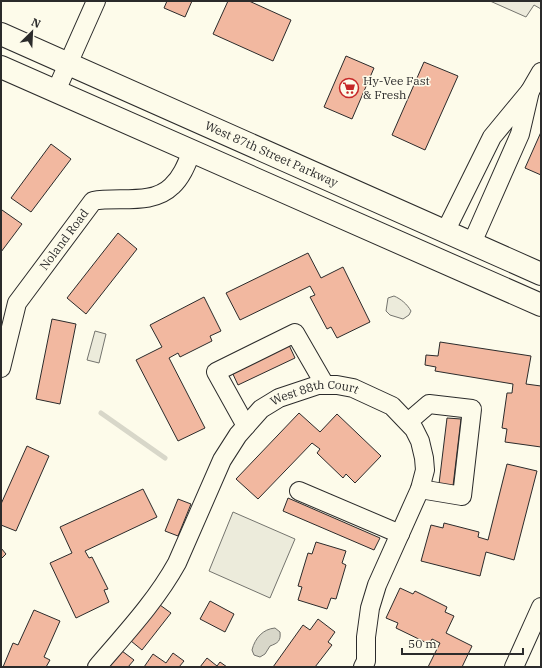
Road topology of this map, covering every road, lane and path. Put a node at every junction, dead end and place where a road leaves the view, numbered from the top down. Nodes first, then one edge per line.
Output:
1 (96, 1) edge
2 (1, 34) edge
3 (68, 64) junction
4 (1, 67) edge
5 (541, 72) edge
6 (56, 91) junction
7 (530, 91) junction
8 (192, 151) junction
9 (300, 198) junction
10 (445, 232) junction
11 (472, 243) junction
12 (541, 274) edge
13 (541, 305) edge
14 (1, 368) edge
15 (325, 385) junction
16 (408, 422) junction
17 (246, 426) junction
18 (420, 488) junction
19 (299, 491) dead end
20 (400, 534) junction
21 (541, 607) edge
22 (367, 665) edge
23 (97, 667) edge
24 (514, 667) edge

1 - 3 street
2 - 3 main road, West 87th Street Parkway
3 - 6 street
3 - 10 main road, West 87th Street Parkway
4 - 6 main road
5 - 7 street
6 - 8 main road
7 - 10 street
7 - 11 street
8 - 9 main road
8 - 14 street, Noland Road
9 - 11 main road
9 - 13 main road
10 - 11 main road, West 87th Street Parkway
11 - 12 main road, West 87th Street Parkway
15 - 16 street, West 88th Court
15 - 17 street, West 88th Court
15 - 17 street
16 - 18 street, West 88th Court
16 - 18 street
17 - 23 street, West 88th Court
18 - 20 street, West 88th Court
19 - 20 street
20 - 22 street, West 88th Court
21 - 24 street

